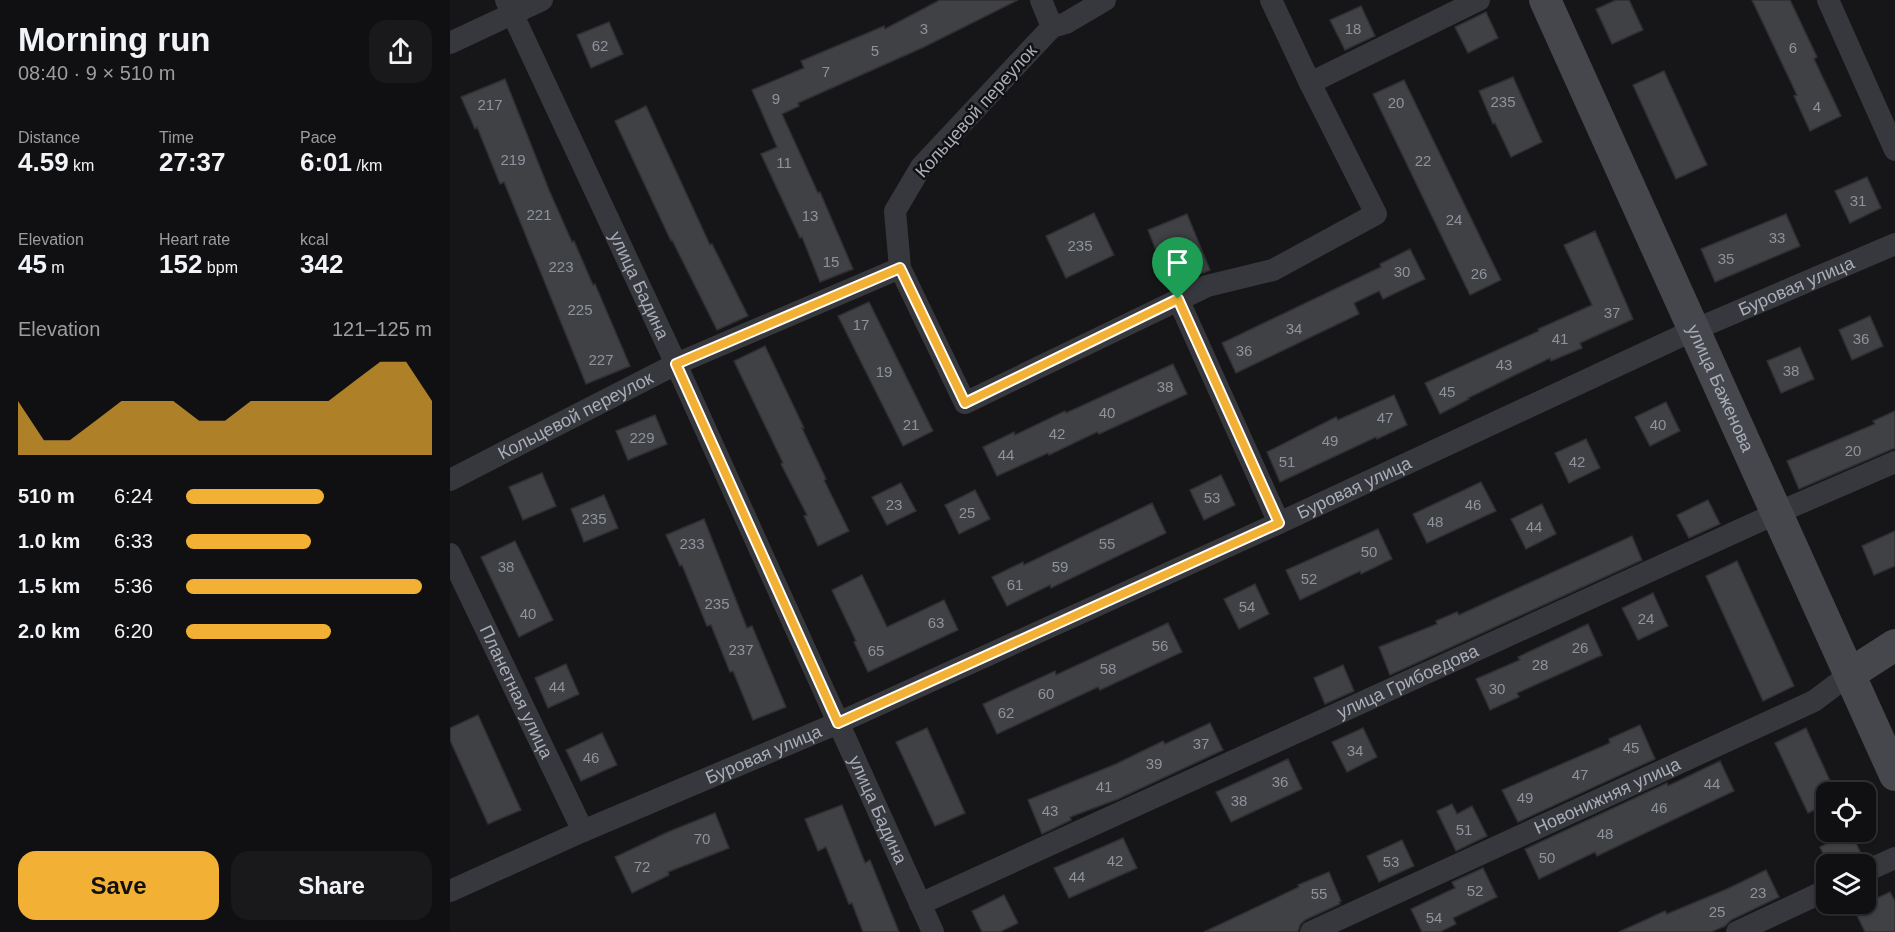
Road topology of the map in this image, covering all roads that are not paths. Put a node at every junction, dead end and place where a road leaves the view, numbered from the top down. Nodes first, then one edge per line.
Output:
1 (542, 0) edge
2 (1041, 0) edge
3 (1105, 0) edge
4 (1271, 0) edge
5 (1479, 0) edge
6 (1545, 0) edge
7 (1828, 0) edge
8 (509, 7) edge
9 (1052, 27) junction
10 (450, 43) edge
11 (1310, 83) junction
12 (1895, 150) edge
13 (1895, 244) edge
14 (900, 268) junction
15 (1178, 299) junction
16 (1694, 330) junction
17 (676, 364) junction
18 (1895, 462) edge
19 (450, 480) edge
20 (1777, 513) junction
21 (1279, 523) junction
22 (450, 554) edge
23 (1895, 645) edge
24 (1850, 674) junction
25 (838, 723) junction
26 (1895, 776) edge
27 (583, 831) junction
28 (1895, 858) edge
29 (1876, 867) edge
30 (450, 891) edge
31 (1816, 895) edge
32 (920, 904) junction
33 (933, 932) edge
34 (1311, 932) edge
35 (1737, 932) edge

1 - 8 street
2 - 9 street
3 - 9 street, Кольцевой переулок
4 - 11 street, Кольцевой переулок
5 - 11 street
6 - 16 main road, улица Баженова
7 - 12 street
8 - 10 street
8 - 17 street, улица Бадина
9 - 14 street, Кольцевой переулок
11 - 15 street, Кольцевой переулок
13 - 16 street, Буровая улица
14 - 15 street, Кольцевой переулок
14 - 17 street, Кольцевой переулок
15 - 21 street
16 - 20 main road, улица Баженова
16 - 21 street, Буровая улица
17 - 19 street, Кольцевой переулок
17 - 25 street, улица Бадина
18 - 20 street, улица Грибоедова
20 - 24 main road, улица Баженова
20 - 32 street, улица Грибоедова
21 - 25 street, Буровая улица
22 - 27 street, Планетная улица
23 - 24 main road, Новонижняя улица
24 - 26 main road, улица Баженова
24 - 34 street, Новонижняя улица
25 - 27 street, Буровая улица
25 - 32 street, улица Бадина
27 - 30 street, Буровая улица
28 - 29 street
31 - 35 street
32 - 33 street, улица Бадина

